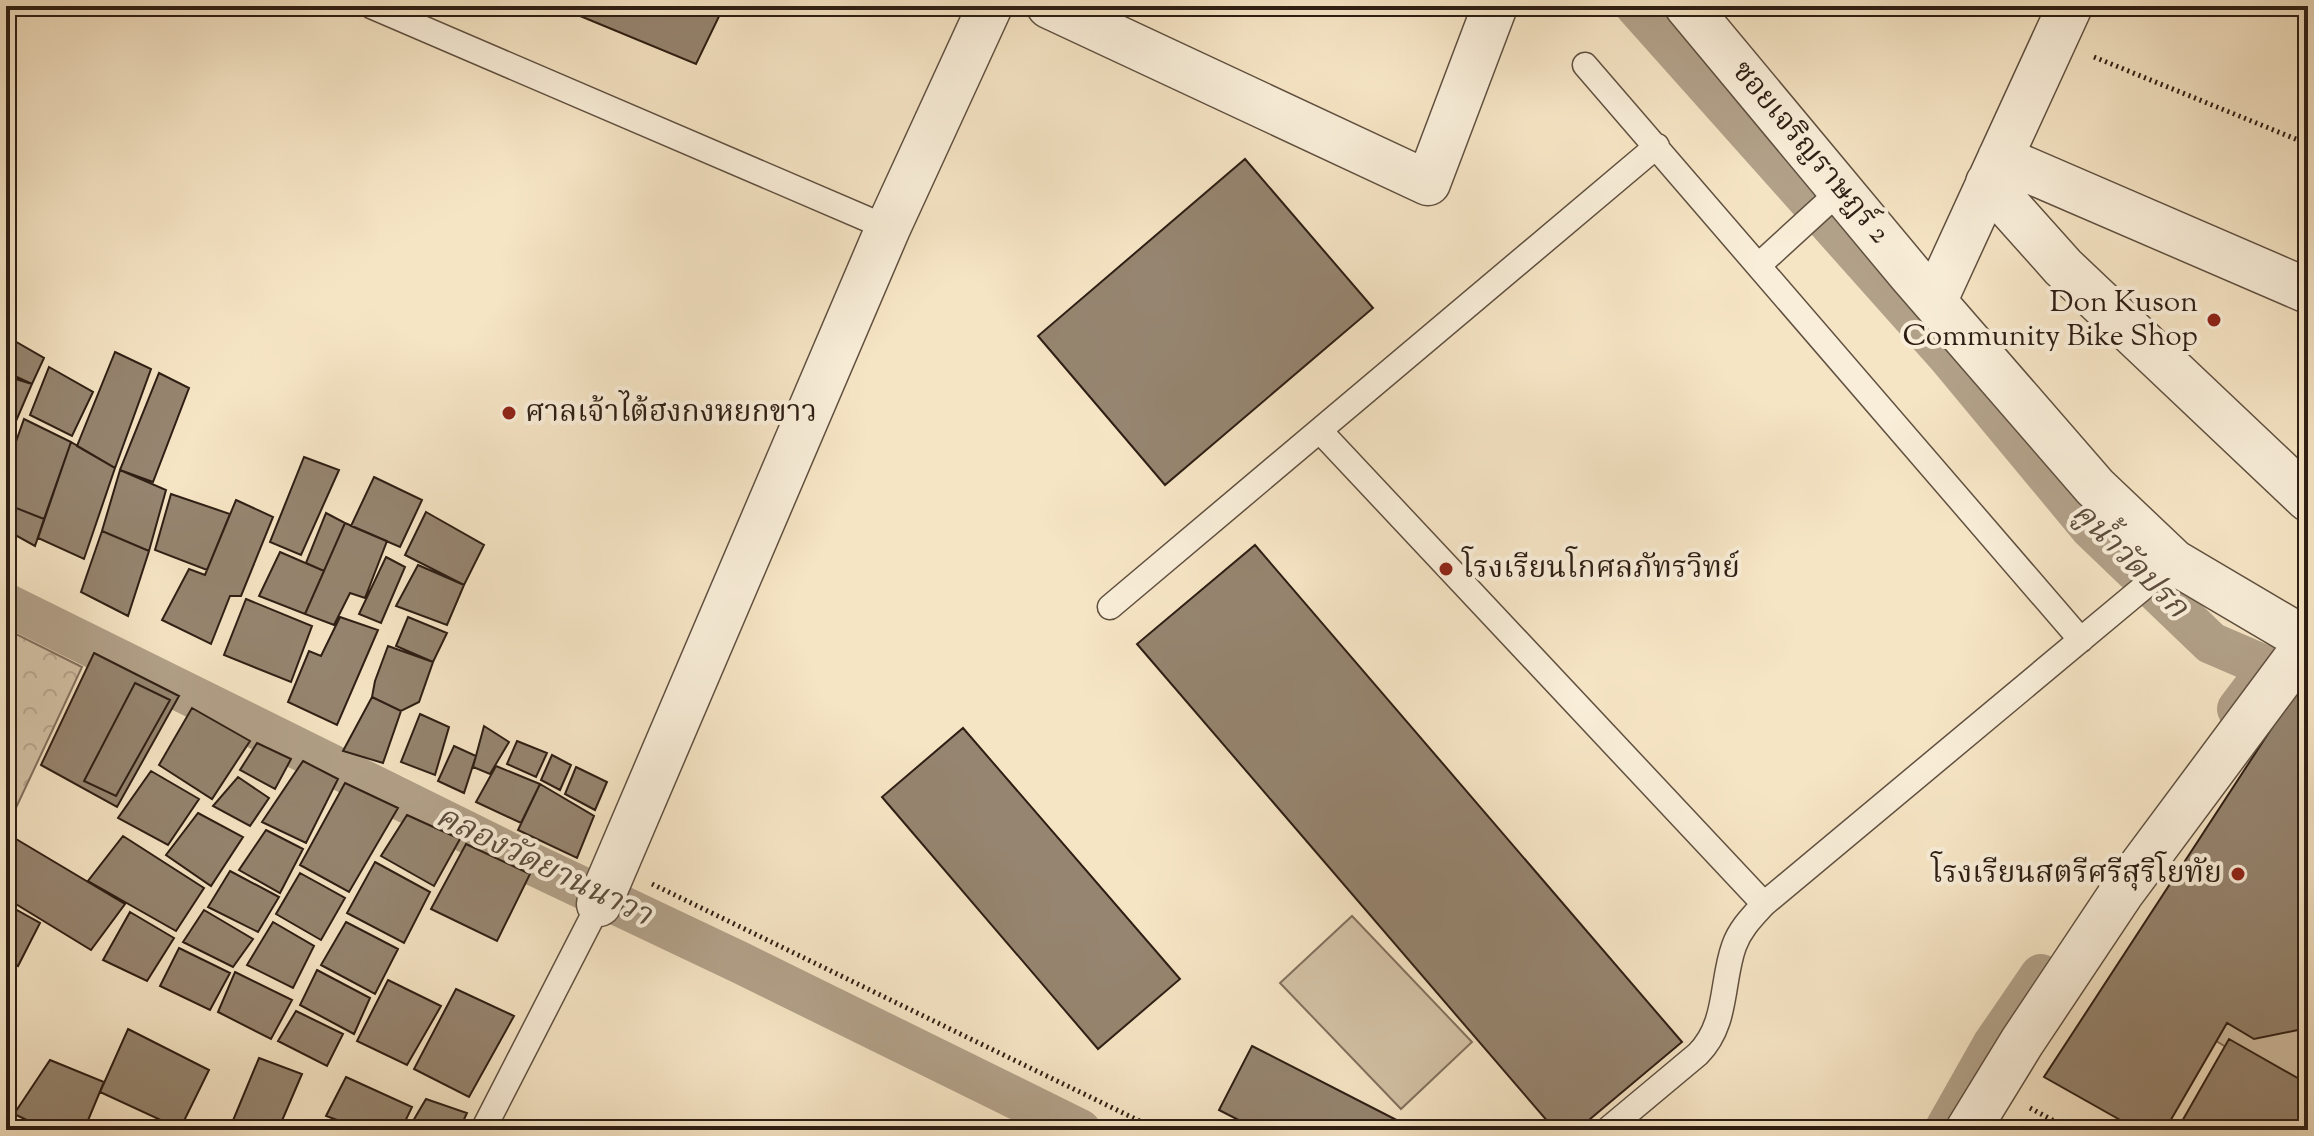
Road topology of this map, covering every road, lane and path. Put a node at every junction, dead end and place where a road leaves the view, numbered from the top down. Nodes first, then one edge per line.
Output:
1 (371, 6) edge
2 (990, 6) edge
3 (1049, 6) edge
4 (1495, 6) edge
5 (1687, 6) edge
6 (2062, 23) edge
7 (1585, 65) dead end
8 (2308, 144) edge
9 (1657, 146) junction
10 (1994, 170) junction
11 (1835, 195) junction
12 (888, 228) junction
13 (1759, 265) junction
14 (2308, 291) edge
15 (1935, 300) junction
16 (1320, 431) junction
17 (2308, 499) edge
18 (2169, 567) junction
19 (1110, 607) dead end
20 (2081, 640) junction
21 (2308, 642) edge
22 (607, 885) junction
23 (1764, 904) junction
24 (483, 1130) edge
25 (1158, 1130) edge
26 (1607, 1130) edge
27 (1968, 1130) edge

1 - 12 lane
2 - 12 street
3 - 4 street
5 - 11 street, ซอยเจริญราษฎร์ 2
6 - 8 path
6 - 10 street
7 - 9 lane
9 - 13 lane
9 - 16 lane
10 - 14 street
10 - 15 street
10 - 17 street
11 - 13 lane
11 - 15 street, ซอยเจริญราษฎร์ 2
12 - 22 street
13 - 20 lane
15 - 18 street, ซอยเจริญราษฎร์ 2
16 - 19 lane
16 - 23 lane
18 - 20 lane
18 - 21 street, ซอยเจริญราษฎร์ 2
20 - 23 lane
21 - 27 street
22 - 24 lane
22 - 25 path
23 - 26 lane

